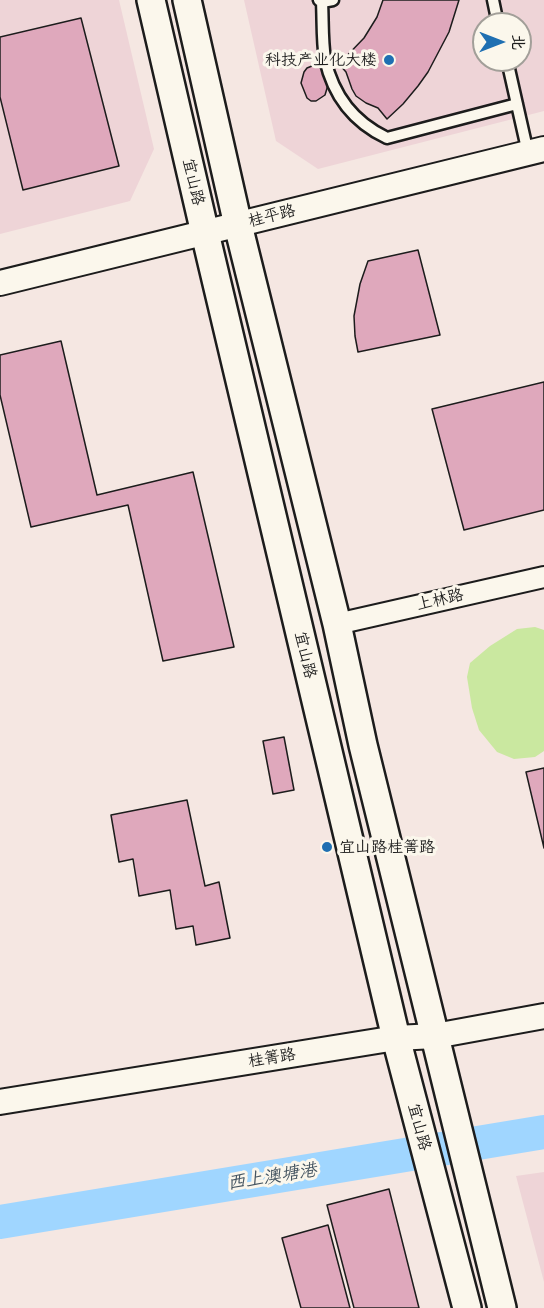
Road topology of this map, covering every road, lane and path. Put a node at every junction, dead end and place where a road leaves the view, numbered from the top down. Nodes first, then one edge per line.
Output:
1 (151, 0) edge
2 (187, 0) edge
3 (325, 1) edge
4 (510, 72) edge
5 (517, 104) junction
6 (536, 151) edge
7 (238, 225) junction
8 (205, 233) junction
9 (0, 283) edge
10 (544, 577) edge
11 (337, 624) junction
12 (544, 1016) edge
13 (435, 1036) junction
14 (396, 1038) junction
15 (0, 1102) edge
16 (467, 1308) edge
17 (502, 1308) edge

1 - 8 main road, 宜山路
2 - 7 main road
3 - 5 lane
4 - 5 lane
5 - 6 lane
6 - 7 street, 桂平路
7 - 8 street, 桂平路
7 - 11 main road
8 - 9 street, 桂平路
8 - 14 main road, 宜山路
10 - 11 street, 上林路
11 - 13 main road
12 - 13 street, 桂箐路
13 - 14 street, 桂箐路
13 - 17 main road
14 - 15 street, 桂箐路
14 - 16 main road, 宜山路

